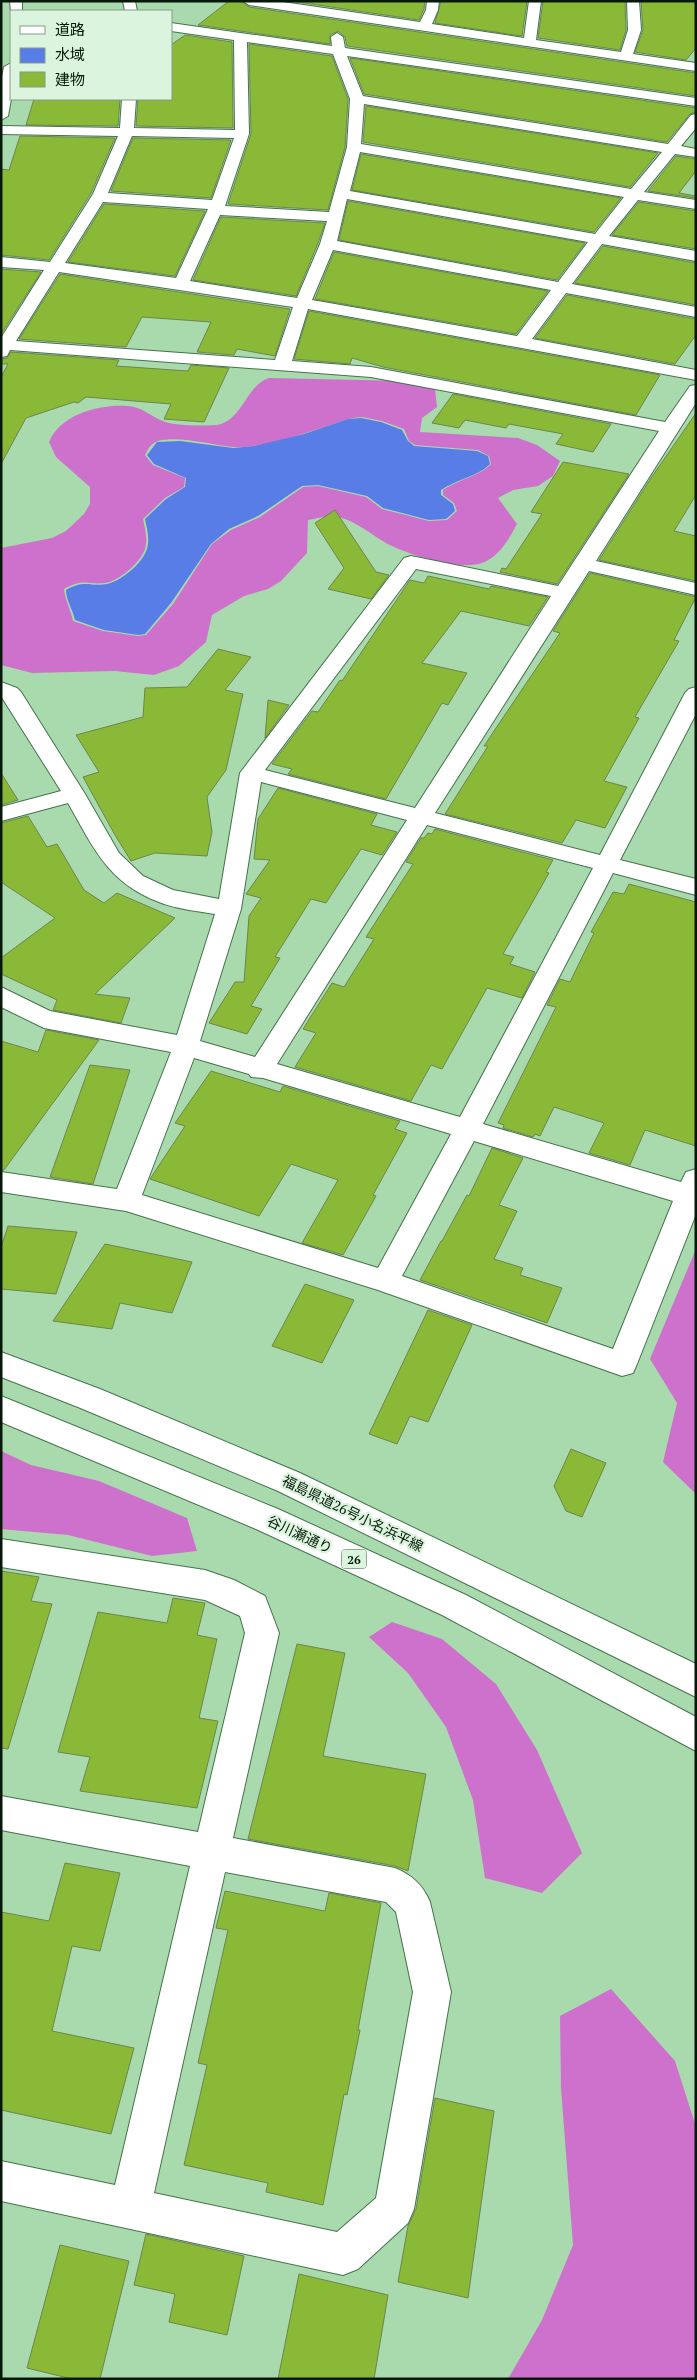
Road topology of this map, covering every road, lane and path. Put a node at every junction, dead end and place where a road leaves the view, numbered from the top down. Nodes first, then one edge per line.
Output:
1 (249, 1) edge
2 (433, 1) edge
3 (535, 1) edge
4 (633, 1) edge
5 (333, 8) edge
6 (172, 27) edge
7 (424, 27) junction
8 (240, 36) junction
9 (529, 43) junction
10 (339, 52) junction
11 (625, 57) junction
12 (696, 67) edge
13 (10, 72) edge
14 (357, 99) junction
15 (129, 100) edge
16 (696, 102) edge
17 (1, 116) edge
18 (696, 118) edge
19 (1, 130) edge
20 (127, 132) junction
21 (242, 134) junction
22 (354, 147) junction
23 (673, 150) junction
24 (696, 153) edge
25 (342, 194) junction
26 (634, 194) junction
27 (98, 197) junction
28 (696, 205) edge
29 (217, 207) junction
30 (336, 217) junction
31 (599, 239) junction
32 (328, 244) junction
33 (696, 256) edge
34 (1, 262) edge
35 (56, 266) junction
36 (181, 284) junction
37 (561, 287) junction
38 (302, 304) junction
39 (696, 312) edge
40 (522, 340) junction
41 (4, 349) edge
42 (282, 365) junction
43 (696, 375) edge
44 (696, 390) edge
45 (669, 428) junction
46 (585, 564) junction
47 (696, 590) edge
48 (563, 594) junction
49 (1, 688) edge
50 (696, 693) edge
51 (251, 773) junction
52 (74, 794) junction
53 (1, 814) edge
54 (423, 815) junction
55 (605, 865) junction
56 (696, 887) edge
57 (229, 909) junction
58 (1, 996) edge
59 (186, 1046) junction
60 (260, 1070) junction
61 (467, 1130) junction
62 (1, 1182) edge
63 (692, 1187) edge
64 (126, 1201) junction
65 (385, 1281) junction
66 (1, 1364) edge
67 (1, 1408) edge
68 (1, 1553) edge
69 (696, 1681) edge
70 (696, 1735) edge
71 (1, 1813) edge
72 (213, 1853) junction
73 (1, 2181) edge
74 (130, 2208) junction

1 - 5 street
2 - 7 street
3 - 9 street
4 - 11 street
5 - 7 street
5 - 10 street
6 - 8 street
7 - 9 street
8 - 10 street
8 - 21 street
9 - 11 street
10 - 14 street
10 - 16 street
11 - 12 street
13 - 17 street
14 - 22 street
14 - 23 street
15 - 20 street
18 - 23 street
19 - 20 street
20 - 21 street
20 - 27 street
21 - 29 street
22 - 25 street
22 - 26 street
23 - 24 street
23 - 26 street
25 - 30 street
25 - 31 street
26 - 28 street
26 - 31 street
27 - 29 street
27 - 35 street
29 - 30 street
29 - 36 street
30 - 32 street
31 - 33 street
31 - 37 street
32 - 37 street
32 - 38 street
34 - 35 street
35 - 36 street
35 - 41 street
36 - 38 street
37 - 39 street
37 - 40 street
38 - 40 street
38 - 42 street
40 - 43 street
41 - 42 street
42 - 45 street
44 - 45 street
45 - 46 street
46 - 47 street
46 - 48 street
48 - 51 street
48 - 54 street
49 - 52 street
50 - 55 street
51 - 54 street
51 - 57 street
52 - 53 street
52 - 57 street
54 - 55 street
54 - 60 street
55 - 56 street
55 - 61 street
57 - 59 street
58 - 59 street
59 - 60 street
59 - 64 street
60 - 61 street
61 - 63 street
61 - 65 street
62 - 64 street
63 - 65 street
64 - 65 street
66 - 69 street, 福島県道26号小名浜平線
67 - 70 street, 谷川瀬通り / 26
68 - 72 street
71 - 72 street
72 - 74 street
72 - 74 street
73 - 74 street

